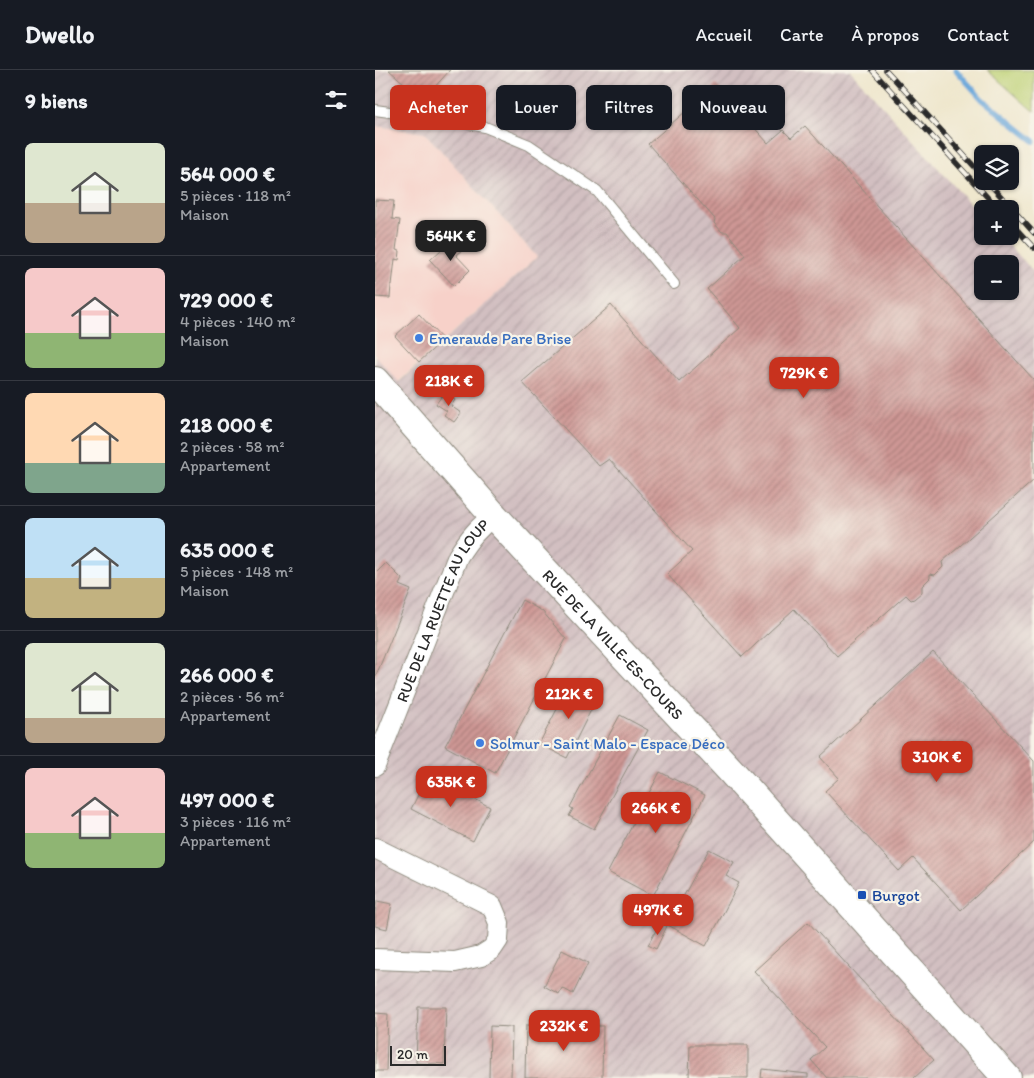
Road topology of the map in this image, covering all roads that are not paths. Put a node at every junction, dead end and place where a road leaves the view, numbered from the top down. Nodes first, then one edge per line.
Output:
1 (375, 110) edge
2 (674, 284) dead end
3 (377, 385) edge
4 (495, 516) junction
5 (375, 766) edge
6 (375, 848) edge
7 (375, 959) edge
8 (1007, 1078) edge

1 - 2 lane
3 - 4 street, RUE DE LA VILLE-ES-COURS
4 - 5 street, RUE DE LA RUETTE AU LOUP
4 - 8 street, RUE DE LA VILLE-ES-COURS
6 - 7 street

